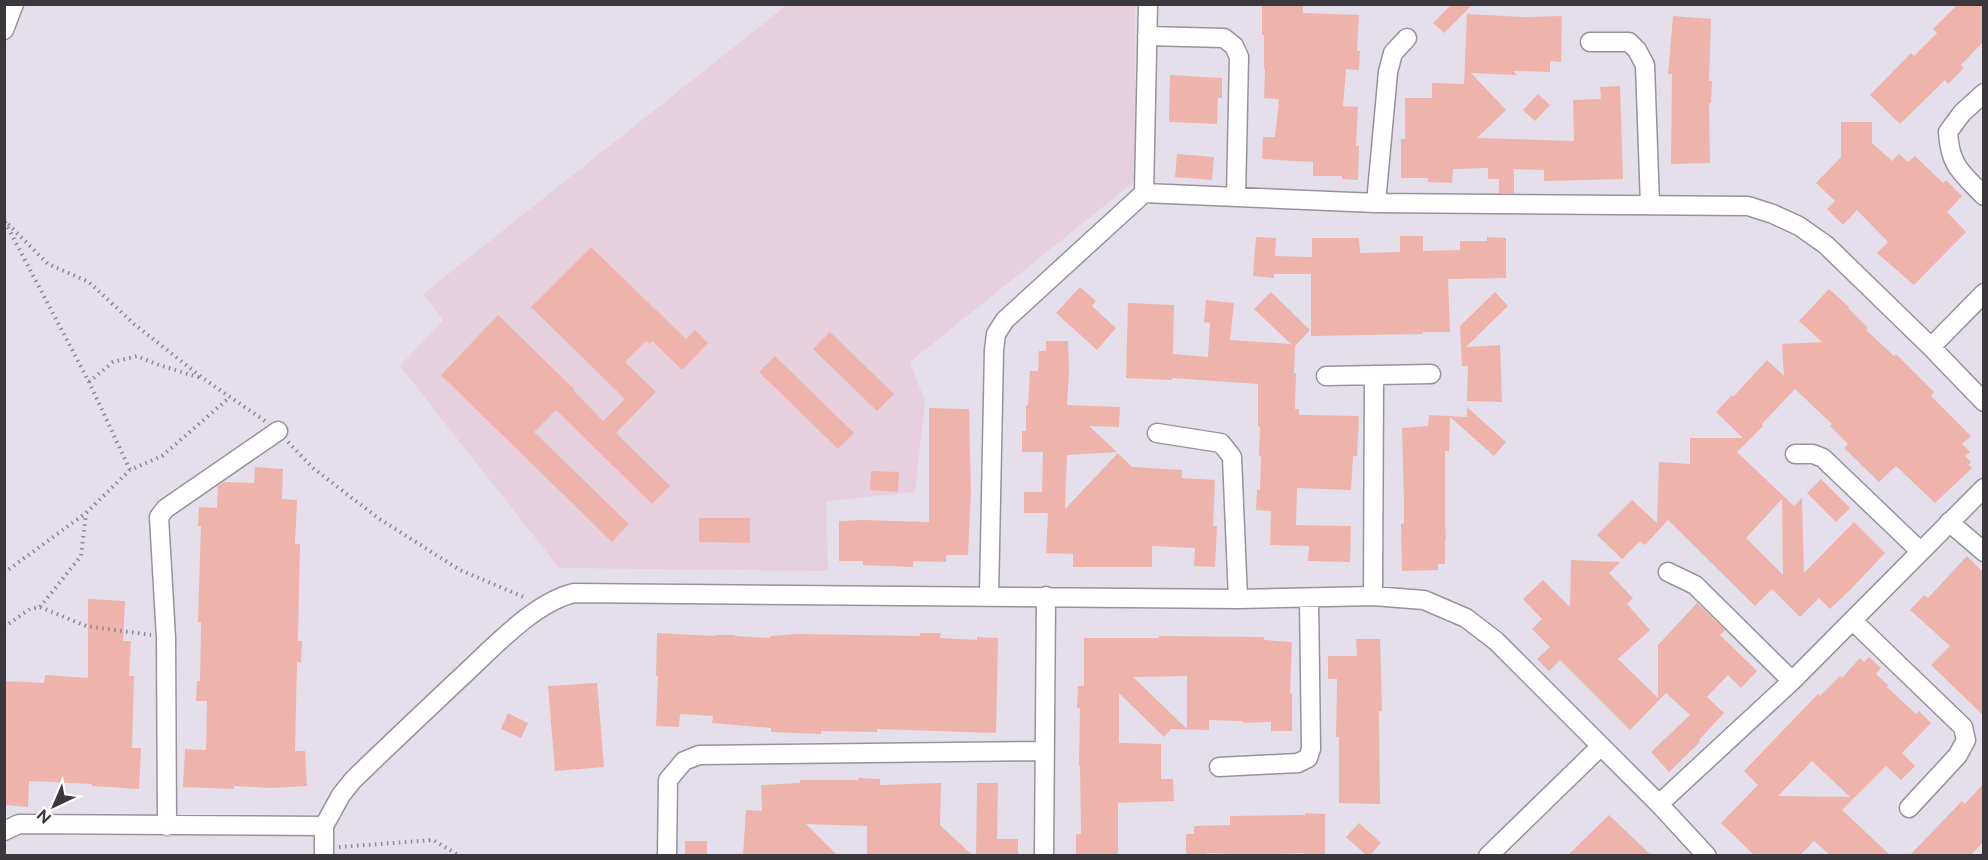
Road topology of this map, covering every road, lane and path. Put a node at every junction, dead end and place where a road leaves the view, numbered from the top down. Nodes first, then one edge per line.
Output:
1 (14, 4) edge
2 (1148, 4) edge
3 (4, 30) edge
4 (1148, 36) junction
5 (1407, 38) dead end
6 (1590, 42) dead end
7 (1983, 93) edge
8 (1144, 194) junction
9 (1983, 196) edge
10 (1236, 197) junction
11 (1376, 203) junction
12 (1650, 206) junction
13 (4, 220) edge
14 (1983, 293) edge
15 (1931, 347) junction
16 (1431, 374) dead end
17 (1374, 375) junction
18 (1326, 376) dead end
19 (204, 379) junction
20 (89, 382) junction
21 (230, 397) junction
22 (1983, 402) edge
23 (278, 431) junction
24 (1157, 433) dead end
25 (1795, 454) dead end
26 (130, 470) junction
27 (1983, 488) edge
28 (86, 513) junction
29 (1949, 522) junction
30 (1920, 551) junction
31 (1983, 552) edge
32 (1668, 572) dead end
33 (4, 573) edge
34 (989, 596) junction
35 (1046, 596) junction
36 (1373, 596) junction
37 (1309, 598) junction
38 (1238, 599) junction
39 (543, 605) junction
40 (40, 607) junction
41 (1853, 621) junction
42 (4, 627) edge
43 (166, 638) junction
44 (1792, 681) junction
45 (1601, 746) junction
46 (1044, 751) junction
47 (1219, 767) dead end
48 (1659, 804) junction
49 (1909, 808) dead end
50 (167, 826) junction
51 (324, 826) junction
52 (4, 831) edge
53 (324, 852) edge
54 (460, 855) edge
55 (667, 855) edge
56 (1044, 855) edge
57 (1488, 855) edge
58 (1707, 855) edge

1 - 3 street
2 - 4 street
4 - 8 street
4 - 10 street
5 - 11 street
6 - 12 street
7 - 9 street
8 - 10 street
8 - 34 street
10 - 11 street
11 - 12 street
12 - 15 street
13 - 19 path
13 - 20 path
14 - 15 street
15 - 22 street
16 - 17 street
17 - 18 street
17 - 36 street
19 - 20 path
19 - 21 path
20 - 26 path
21 - 23 path
21 - 26 path
23 - 39 path
23 - 43 street
24 - 38 street
25 - 30 street
26 - 28 path
27 - 29 street
28 - 33 path
28 - 40 path
29 - 30 street
29 - 31 street
30 - 41 street
32 - 44 street
34 - 35 street
34 - 39 street
35 - 38 street
35 - 46 street
36 - 37 street
36 - 45 street
37 - 38 street
37 - 47 street
39 - 51 street
40 - 42 path
40 - 43 path
41 - 44 street
41 - 49 street
43 - 50 street
44 - 48 street
45 - 48 street
45 - 57 street
46 - 55 street
46 - 56 street
48 - 58 street
50 - 51 street
50 - 52 street
51 - 53 street
53 - 54 path

